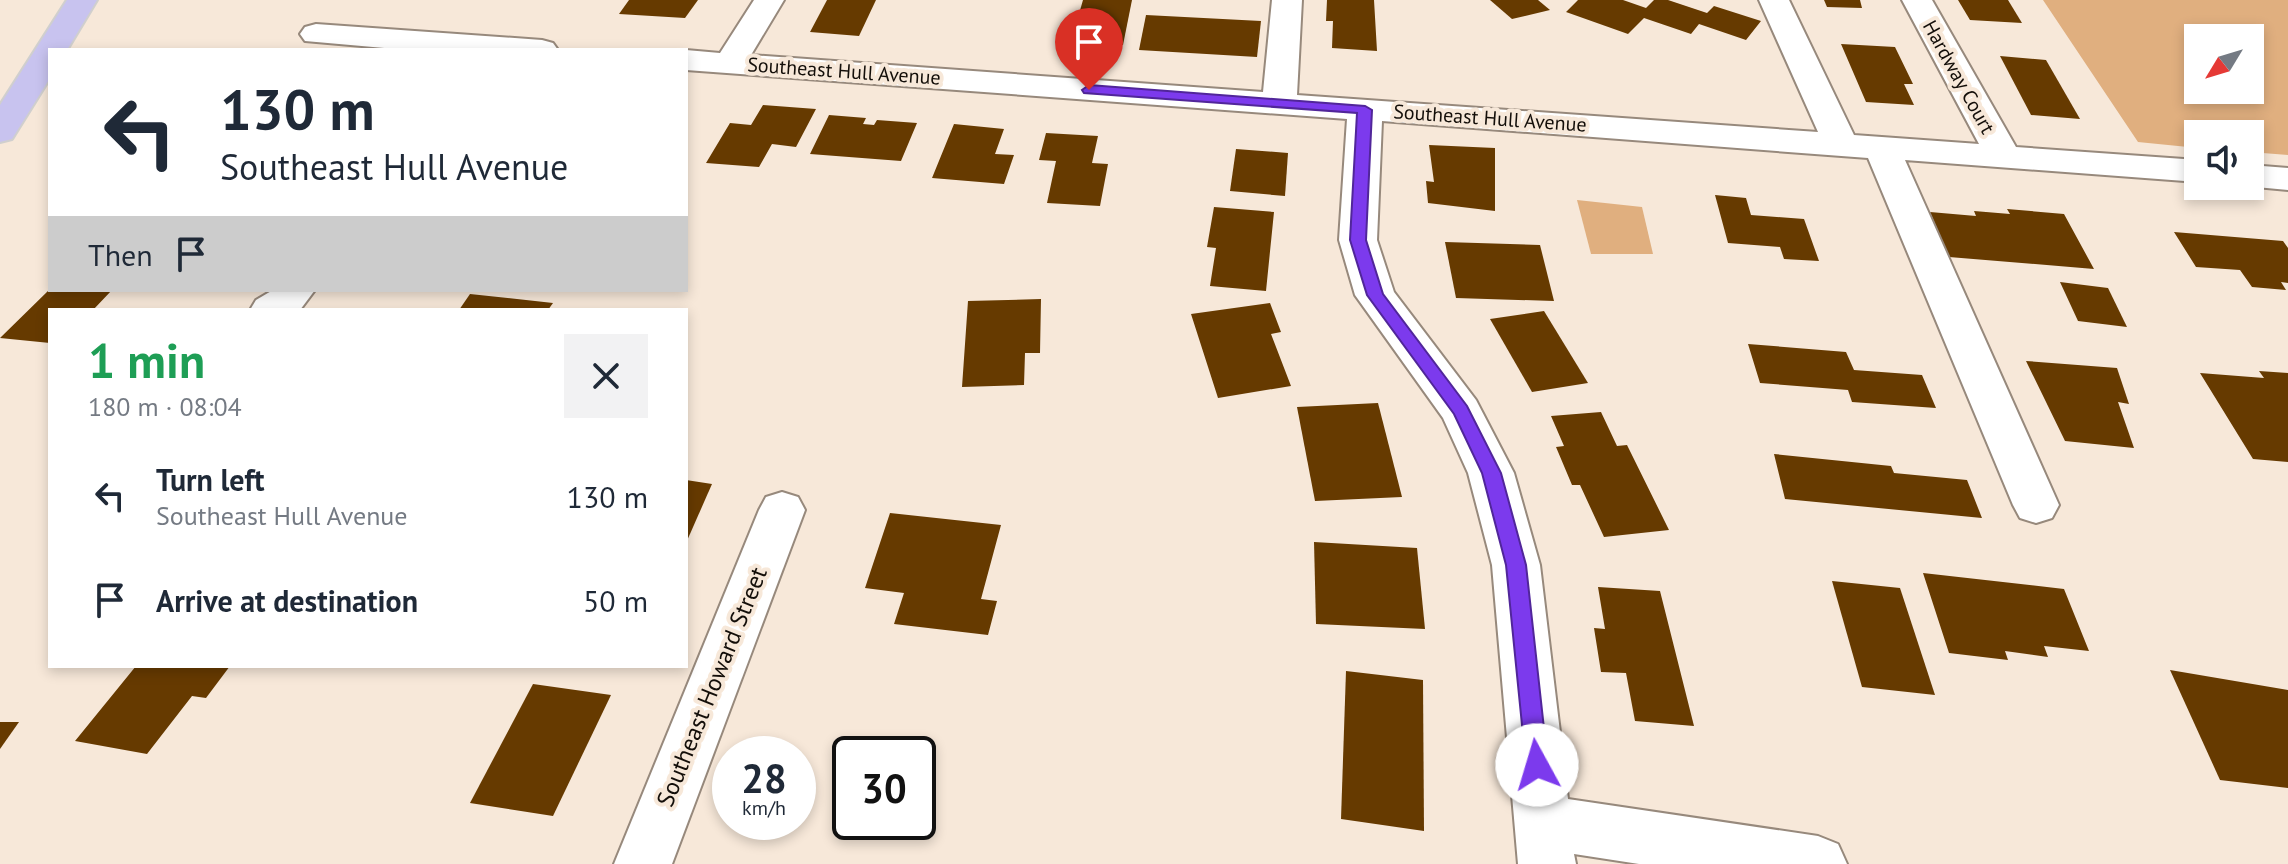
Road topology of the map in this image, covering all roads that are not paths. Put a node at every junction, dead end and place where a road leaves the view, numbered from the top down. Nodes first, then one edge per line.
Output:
1 (769, 0) edge
2 (1287, 0) edge
3 (1774, 0) edge
4 (1917, 0) edge
5 (78, 6) edge
6 (316, 34) dead end
7 (452, 47) edge
8 (53, 48) edge
9 (482, 48) edge
10 (48, 56) edge
11 (688, 60) edge
12 (730, 63) junction
13 (1279, 104) junction
14 (1365, 110) junction
15 (0, 132) edge
16 (1840, 143) junction
17 (1881, 146) junction
18 (2002, 154) junction
19 (2184, 170) edge
20 (2264, 177) edge
21 (2288, 179) edge
22 (294, 292) edge
23 (273, 308) edge
24 (2036, 505) dead end
25 (782, 510) dead end
26 (1545, 843) edge
27 (643, 864) edge
28 (1818, 864) edge

1 - 12 street
2 - 13 street
3 - 16 street
4 - 18 street, Hardway Court
5 - 8 main road
6 - 7 street
7 - 9 street
10 - 15 main road
11 - 12 street, Southeast Hull Avenue
12 - 13 street, Southeast Hull Avenue
13 - 14 street, Southeast Hull Avenue
14 - 16 street, Southeast Hull Avenue
14 - 26 street
16 - 17 street, Southeast Hull Avenue
17 - 18 street, Southeast Hull Avenue
17 - 24 street
18 - 19 street, Southeast Hull Avenue
20 - 21 street
22 - 23 street
25 - 27 street, Southeast Howard Street
26 - 28 street

